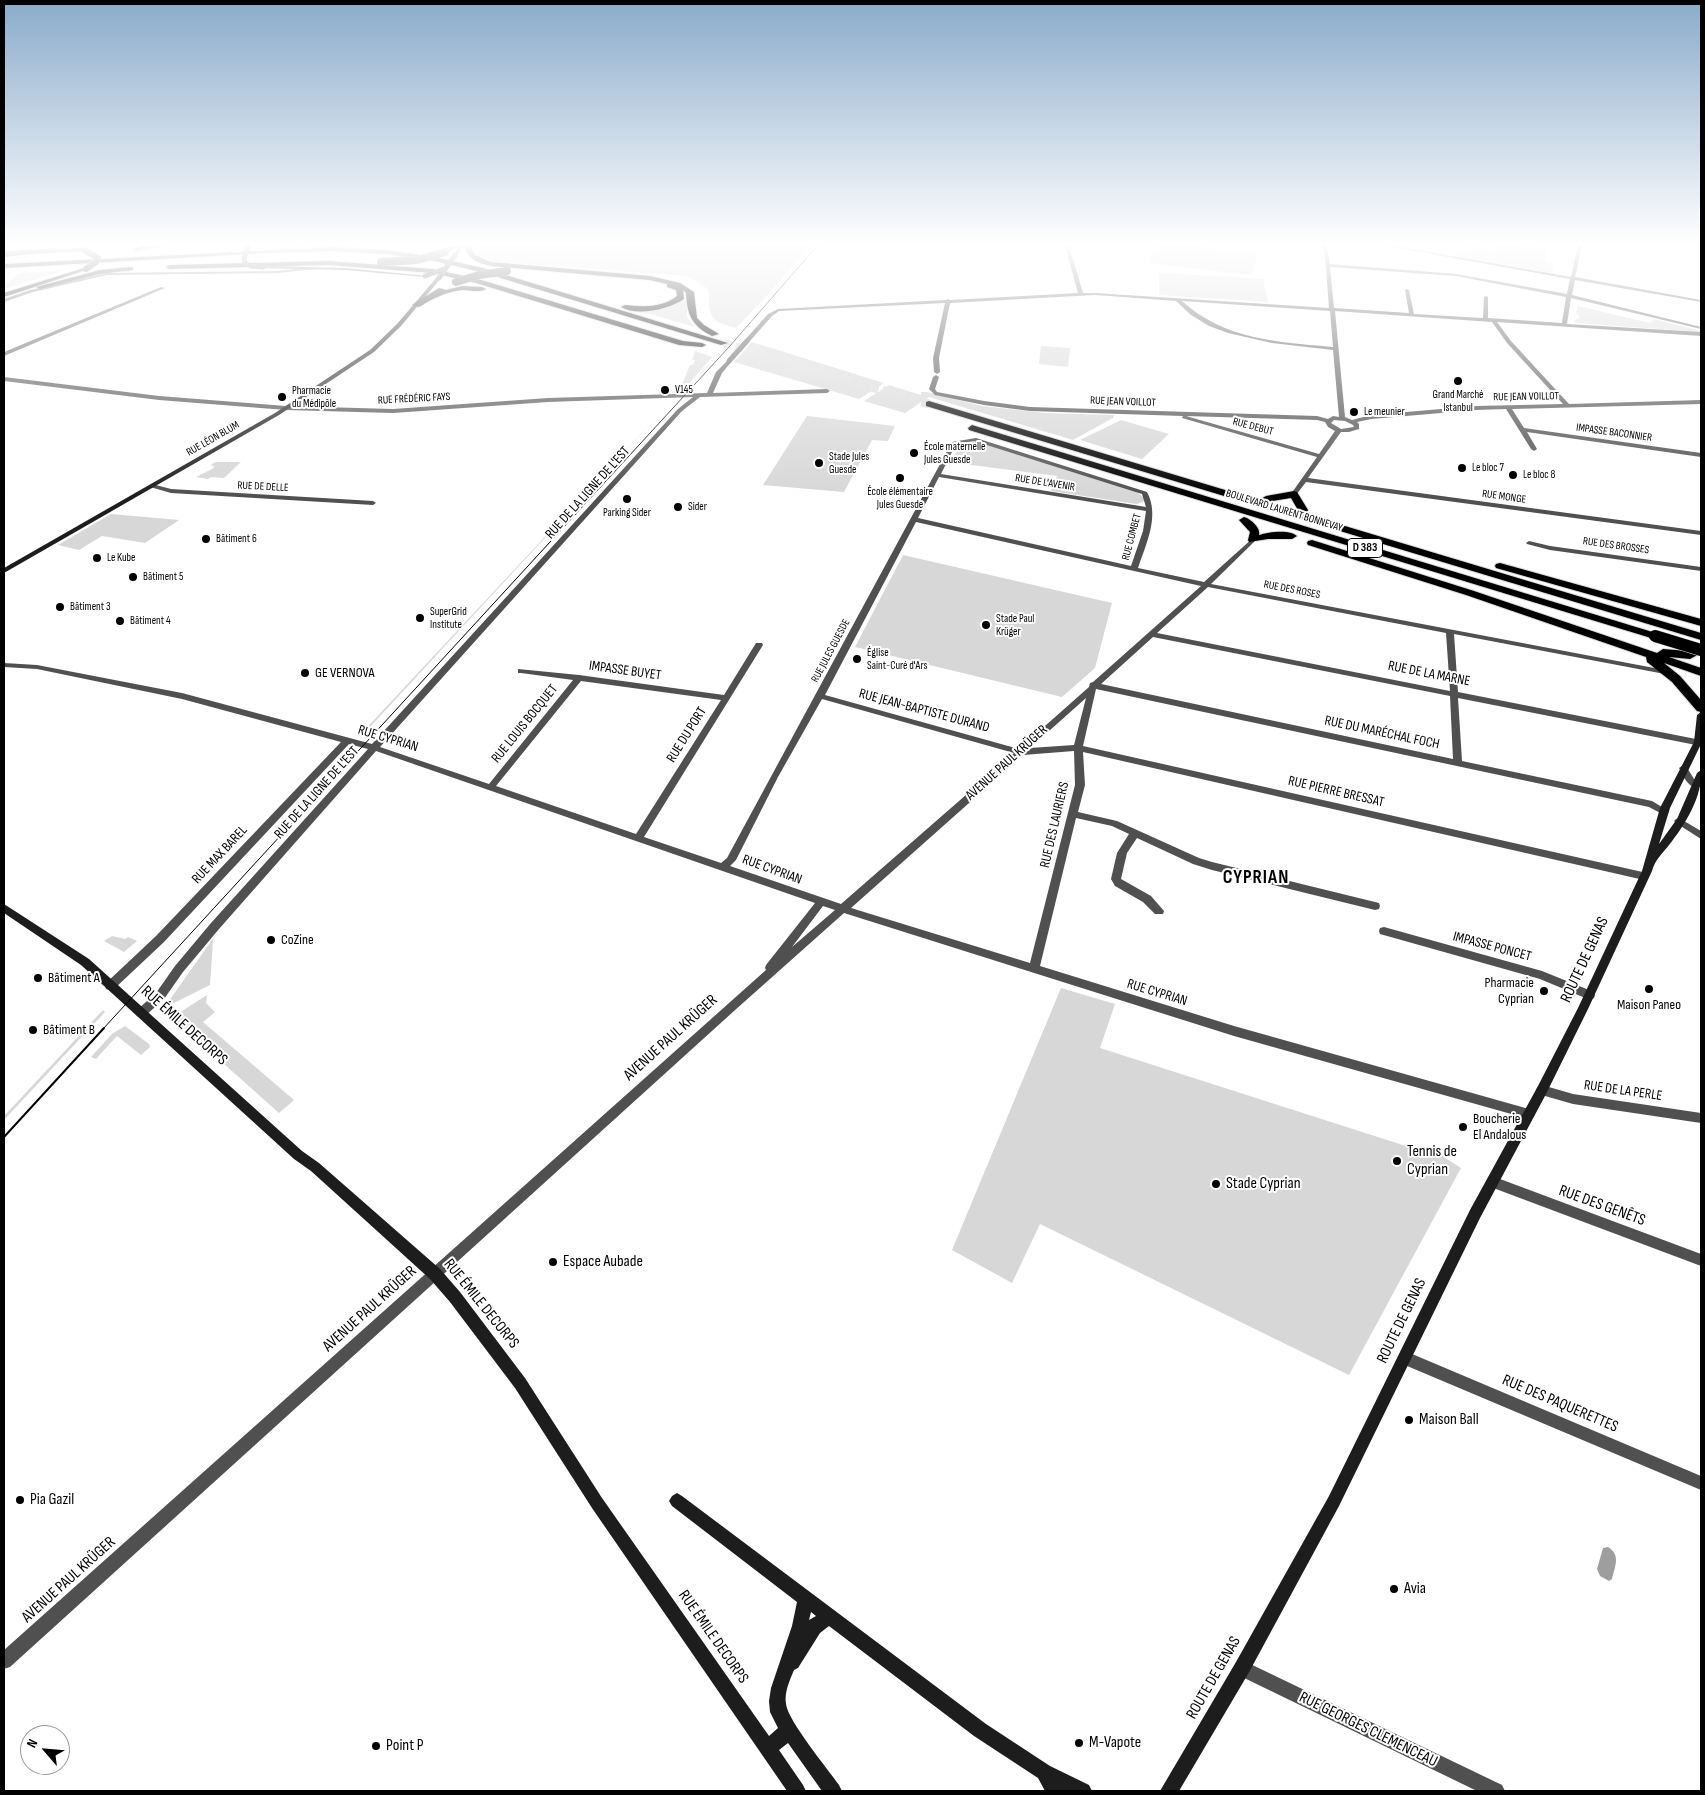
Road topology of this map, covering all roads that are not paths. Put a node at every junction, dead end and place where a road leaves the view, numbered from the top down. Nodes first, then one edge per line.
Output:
1 (62, 330) edge
2 (393, 330) edge
3 (637, 330) edge
4 (653, 330) edge
5 (678, 330) edge
6 (707, 330) edge
7 (757, 330) edge
8 (943, 330) edge
9 (1226, 330) edge
10 (1333, 330) edge
11 (1500, 330) edge
12 (1637, 330) edge
13 (1701, 334) edge
14 (724, 344) junction
15 (702, 345) junction
16 (1334, 349) junction
17 (4, 354) edge
18 (4, 379) edge
19 (827, 390) dead end
20 (709, 395) junction
21 (698, 396) junction
22 (1701, 402) edge
23 (928, 404) tunnel mouth
24 (1568, 406) junction
25 (286, 408) junction
26 (1508, 408) junction
27 (1182, 414) junction
28 (1342, 418) junction
29 (1328, 421) junction
30 (1353, 422) junction
31 (964, 426) dead end
32 (1339, 430) junction
33 (1523, 430) junction
34 (1534, 449) dead end
35 (1701, 455) edge
36 (1321, 456) junction
37 (1075, 460) junction
38 (1122, 463) junction
39 (937, 475) junction
40 (1305, 480) junction
41 (152, 486) junction
42 (1294, 494) junction
43 (1266, 499) junction
44 (373, 503) dead end
45 (1149, 510) junction
46 (1303, 510) junction
47 (913, 519) junction
48 (1244, 520) junction
49 (1701, 533) edge
50 (1292, 536) junction
51 (1253, 540) junction
52 (1529, 543) dead end
53 (1134, 569) junction
54 (1701, 569) edge
55 (4, 572) edge
56 (1206, 585) junction
57 (1701, 628) edge
58 (1450, 630) junction
59 (1151, 634) junction
60 (759, 645) dead end
61 (1701, 649) edge
62 (1639, 651) junction
63 (4, 665) edge
64 (521, 671) dead end
65 (1701, 672) edge
66 (1670, 673) junction
67 (579, 678) junction
68 (1093, 685) junction
69 (1453, 693) junction
70 (820, 696) junction
71 (726, 698) junction
72 (1701, 708) edge
73 (1701, 716) edge
74 (347, 741) junction
75 (1700, 743) edge
76 (374, 748) junction
77 (1078, 748) junction
78 (1021, 752) junction
79 (1458, 764) junction
80 (1684, 768) junction
81 (1701, 773) edge
82 (1697, 785) junction
83 (491, 787) junction
84 (1664, 812) junction
85 (1072, 814) junction
86 (1679, 821) junction
87 (1135, 833) junction
88 (1701, 836) edge
89 (639, 838) junction
90 (1651, 859) junction
91 (723, 867) junction
92 (1644, 876) junction
93 (821, 902) junction
94 (1375, 906) dead end
95 (4, 908) edge
96 (842, 909) junction
97 (1159, 910) dead end
98 (1384, 931) dead end
99 (1034, 970) junction
100 (759, 983) junction
101 (110, 986) junction
102 (1590, 994) junction
103 (141, 1013) junction
104 (1542, 1090) junction
105 (1529, 1114) junction
106 (1701, 1118) edge
107 (1492, 1182) junction
108 (1701, 1260) edge
109 (435, 1274) junction
110 (1405, 1358) junction
111 (1701, 1483) edge
112 (677, 1500) dead end
113 (806, 1598) junction
114 (829, 1616) junction
115 (4, 1661) edge
116 (1242, 1668) junction
117 (782, 1678) junction
118 (788, 1730) junction
119 (768, 1749) junction
120 (1044, 1772) junction
121 (797, 1791) edge
122 (833, 1791) edge
123 (1054, 1791) edge
124 (1082, 1791) edge
125 (1169, 1791) edge
126 (1496, 1791) edge

1 - 17 street
2 - 25 main road, RUE LÉON BLUM
3 - 15 highway
4 - 15 highway
5 - 14 highway
6 - 14 highway
7 - 20 street, bridge
8 - 27 street, RUE JEAN VOILLOT
9 - 16 street
10 - 16 street
11 - 24 street
12 - 13 street
14 - 15 highway
16 - 28 street
18 - 25 street, RUE FRÉDÉRIC FAYS
19 - 20 street, RUE FRÉDÉRIC FAYS
20 - 21 street, RUE FRÉDÉRIC FAYS
21 - 25 street, RUE FRÉDÉRIC FAYS
21 - 76 street, RUE DE LA LIGNE DE L'EST
22 - 24 street, RUE JEAN VOILLOT
23 - 38 highway, BOULEVARD LAURENT BONNEVAY / D 383
24 - 26 street, RUE JEAN VOILLOT
25 - 41 main road, RUE LÉON BLUM
26 - 30 street, RUE JEAN VOILLOT
26 - 33 street
27 - 29 street, RUE JEAN VOILLOT
27 - 36 street, RUE DEBUT
28 - 29 street
28 - 30 street
29 - 32 street
30 - 32 street, RUE JEAN VOILLOT
31 - 37 highway, BOULEVARD LAURENT BONNEVAY / D 383
32 - 36 street
33 - 34 street
33 - 35 street, IMPASSE BACONNIER
36 - 40 street
37 - 48 highway
37 - 61 highway, BOULEVARD LAURENT BONNEVAY / D 383, bridge
38 - 43 highway
38 - 57 highway, BOULEVARD LAURENT BONNEVAY / D 383
39 - 45 street, RUE DE L'AVENIR
39 - 45 street, RUE JULES GUESDE
39 - 47 street, RUE JULES GUESDE
40 - 42 street
40 - 49 street, RUE MONGE
41 - 44 street, RUE DE DELLE
41 - 55 main road, RUE LÉON BLUM
42 - 43 highway
42 - 46 highway
43 - 46 highway
45 - 53 street, RUE COMBET
46 - 57 highway
47 - 53 street, RUE DES ROSES
47 - 70 street, RUE JULES GUESDE
48 - 50 highway
48 - 51 highway
50 - 51 highway
50 - 62 highway
51 - 56 street, AVENUE PAUL KRÜGER
52 - 54 street, RUE DES BROSSES
53 - 56 street, RUE DES ROSES
56 - 58 street, RUE DES ROSES
56 - 59 street, AVENUE PAUL KRÜGER
58 - 66 street, RUE DES ROSES
58 - 69 street
59 - 68 street, AVENUE PAUL KRÜGER
59 - 69 street, RUE DE LA MARNE
60 - 71 street, RUE DU PORT
61 - 62 highway
62 - 65 highway
62 - 66 highway
63 - 74 street, RUE CYPRIAN
64 - 67 street, IMPASSE BUYET
66 - 72 highway
67 - 71 street, IMPASSE BUYET
67 - 83 street, RUE LOUIS BOCQUET
68 - 77 street, RUE DES LAURIERS
68 - 78 street, AVENUE PAUL KRÜGER
68 - 79 street, RUE DU MARÉCHAL FOCH
69 - 75 street, RUE DE LA MARNE
69 - 79 street
70 - 78 street, RUE JEAN-BAPTISTE DURAND
70 - 91 street, RUE JULES GUESDE
71 - 89 street, RUE DU PORT
73 - 75 main road, ROUTE DE GENAS
74 - 76 street, RUE CYPRIAN
74 - 101 street, RUE MAX BAREL
75 - 80 main road, ROUTE DE GENAS
76 - 83 street, RUE CYPRIAN
76 - 103 street, RUE DE LA LIGNE DE L'EST
77 - 78 street, RUE PIERRE BRESSAT
77 - 85 street, RUE DES LAURIERS
77 - 92 street, RUE PIERRE BRESSAT
78 - 96 street, AVENUE PAUL KRÜGER
79 - 84 street, RUE DU MARÉCHAL FOCH
80 - 82 street
80 - 84 main road, ROUTE DE GENAS
81 - 82 main road, ROUTE DE GENAS
82 - 86 main road, ROUTE DE GENAS
83 - 89 street, RUE CYPRIAN
84 - 90 main road, ROUTE DE GENAS
85 - 87 street
85 - 99 street, RUE DES LAURIERS
86 - 88 street
86 - 90 main road, ROUTE DE GENAS
87 - 94 street
87 - 97 street
89 - 91 street, RUE CYPRIAN
90 - 92 main road, ROUTE DE GENAS
91 - 93 street, RUE CYPRIAN
92 - 102 main road, ROUTE DE GENAS
93 - 96 street, RUE CYPRIAN
93 - 100 street, AVENUE PAUL KRÜGER
95 - 101 main road, RUE ÉMILE DECORPS
96 - 99 street, RUE CYPRIAN
96 - 100 street, AVENUE PAUL KRÜGER
98 - 102 street, IMPASSE PONCET
99 - 105 street, RUE CYPRIAN
100 - 109 street, AVENUE PAUL KRÜGER
101 - 103 main road, RUE ÉMILE DECORPS
102 - 104 main road, ROUTE DE GENAS
103 - 109 main road, RUE ÉMILE DECORPS
104 - 105 main road, ROUTE DE GENAS
104 - 106 street, RUE DE LA PERLE
105 - 107 main road, ROUTE DE GENAS
107 - 108 street, RUE DES GENÊTS
107 - 110 main road, ROUTE DE GENAS
109 - 115 street, AVENUE PAUL KRÜGER
109 - 119 main road, RUE ÉMILE DECORPS
110 - 111 street, RUE DES PAQUERETTES
110 - 116 main road, ROUTE DE GENAS
112 - 113 main road
113 - 114 main road
113 - 117 main road
114 - 117 main road
114 - 120 main road
116 - 125 main road, ROUTE DE GENAS
116 - 126 street, RUE GEORGES CLEMENCEAU
117 - 118 main road
118 - 119 main road
118 - 122 main road
119 - 121 main road, RUE ÉMILE DECORPS
120 - 123 main road
120 - 124 main road

